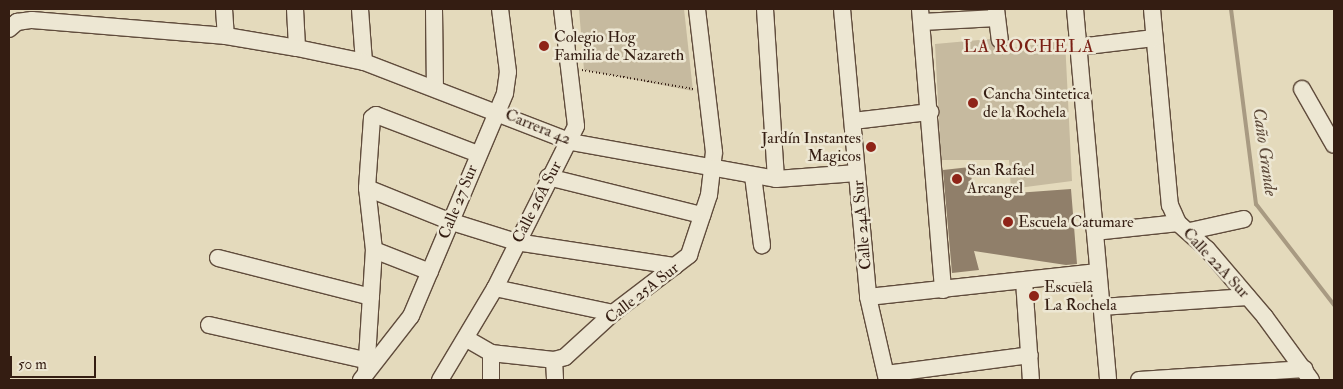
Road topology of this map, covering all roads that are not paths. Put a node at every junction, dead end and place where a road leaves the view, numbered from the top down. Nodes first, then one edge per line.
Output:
1 (224, 9) edge
2 (295, 9) edge
3 (360, 9) edge
4 (434, 9) edge
5 (500, 9) edge
6 (562, 9) edge
7 (697, 9) edge
8 (765, 9) edge
9 (842, 9) edge
10 (1075, 9) edge
11 (1152, 9) edge
12 (997, 13) edge
13 (921, 16) edge
14 (9, 29) edge
15 (226, 36) junction
16 (1154, 38) junction
17 (1000, 40) dead end
18 (1078, 47) junction
19 (297, 48) junction
20 (364, 62) junction
21 (435, 88) junction
22 (1302, 88) dead end
23 (497, 111) junction
24 (930, 112) junction
25 (853, 121) junction
26 (568, 141) junction
27 (1334, 145) edge
28 (478, 154) junction
29 (712, 168) junction
30 (857, 173) junction
31 (753, 176) junction
32 (548, 177) junction
33 (776, 179) junction
34 (367, 188) junction
35 (702, 215) junction
36 (1244, 218) dead end
37 (449, 221) junction
38 (1184, 227) junction
39 (1095, 232) junction
40 (516, 242) junction
41 (762, 246) dead end
42 (374, 250) junction
43 (218, 258) dead end
44 (675, 266) junction
45 (430, 272) junction
46 (1098, 272) junction
47 (1024, 281) junction
48 (496, 288) junction
49 (943, 290) junction
50 (371, 297) junction
51 (868, 297) junction
52 (1248, 297) junction
53 (1101, 307) junction
54 (613, 313) junction
55 (209, 324) dead end
56 (467, 339) junction
57 (491, 353) junction
58 (1030, 355) junction
59 (554, 360) junction
60 (365, 372) edge
61 (1308, 375) edge
62 (886, 377) edge
63 (440, 380) edge
64 (491, 380) edge
65 (555, 380) edge
66 (1031, 380) edge
67 (1108, 380) edge
68 (1139, 380) edge

1 - 15 street
2 - 19 street
3 - 20 street
4 - 21 street
5 - 23 street, Calle 27 Sur
6 - 26 street, Calle 26A Sur
7 - 29 street, Calle 25A Sur
8 - 33 street
9 - 25 street, Calle 24A Sur
10 - 18 street
11 - 16 street, Calle 22A Sur
12 - 13 street
12 - 17 street
13 - 24 street
14 - 15 street, Carrera 42
15 - 19 street, Carrera 42
16 - 18 street
16 - 38 street, Calle 22A Sur
18 - 39 street
19 - 20 street, Carrera 42
20 - 21 street, Carrera 42
21 - 23 street, Carrera 42
22 - 27 street
23 - 26 street, Carrera 42
23 - 28 street, Calle 27 Sur
24 - 25 street
24 - 49 street
25 - 30 street, Calle 24A Sur
26 - 29 street, Carrera 42
26 - 32 street, Calle 26A Sur
28 - 34 street
28 - 37 street, Calle 27 Sur
29 - 31 street, Carrera 42
29 - 35 street, Calle 25A Sur
30 - 33 street, Carrera 42
30 - 51 street, Calle 24A Sur
31 - 33 street, Carrera 42
31 - 41 street
32 - 35 street
32 - 40 street, Calle 26A Sur
34 - 37 street
34 - 42 street
35 - 44 street, Calle 25A Sur
36 - 38 street
37 - 40 street
37 - 45 street, Calle 27 Sur
38 - 39 street
38 - 52 street, Calle 22A Sur
39 - 46 street
40 - 44 street
40 - 48 street, Calle 26A Sur
42 - 45 street
42 - 50 street
43 - 50 street
44 - 54 street, Calle 25A Sur
45 - 60 street, Calle 27 Sur
46 - 47 street
46 - 53 street
47 - 49 street
47 - 58 street
48 - 54 street
48 - 56 street, Calle 26A Sur
49 - 51 street
50 - 60 street
51 - 62 street, Calle 24A Sur
52 - 53 street
52 - 61 street, Calle 22A Sur
53 - 67 street
54 - 59 street, Calle 25A Sur
55 - 60 street
56 - 57 street
56 - 63 street, Calle 26A Sur
57 - 59 street
57 - 64 street
58 - 62 street
58 - 66 street
59 - 65 street
61 - 68 street

